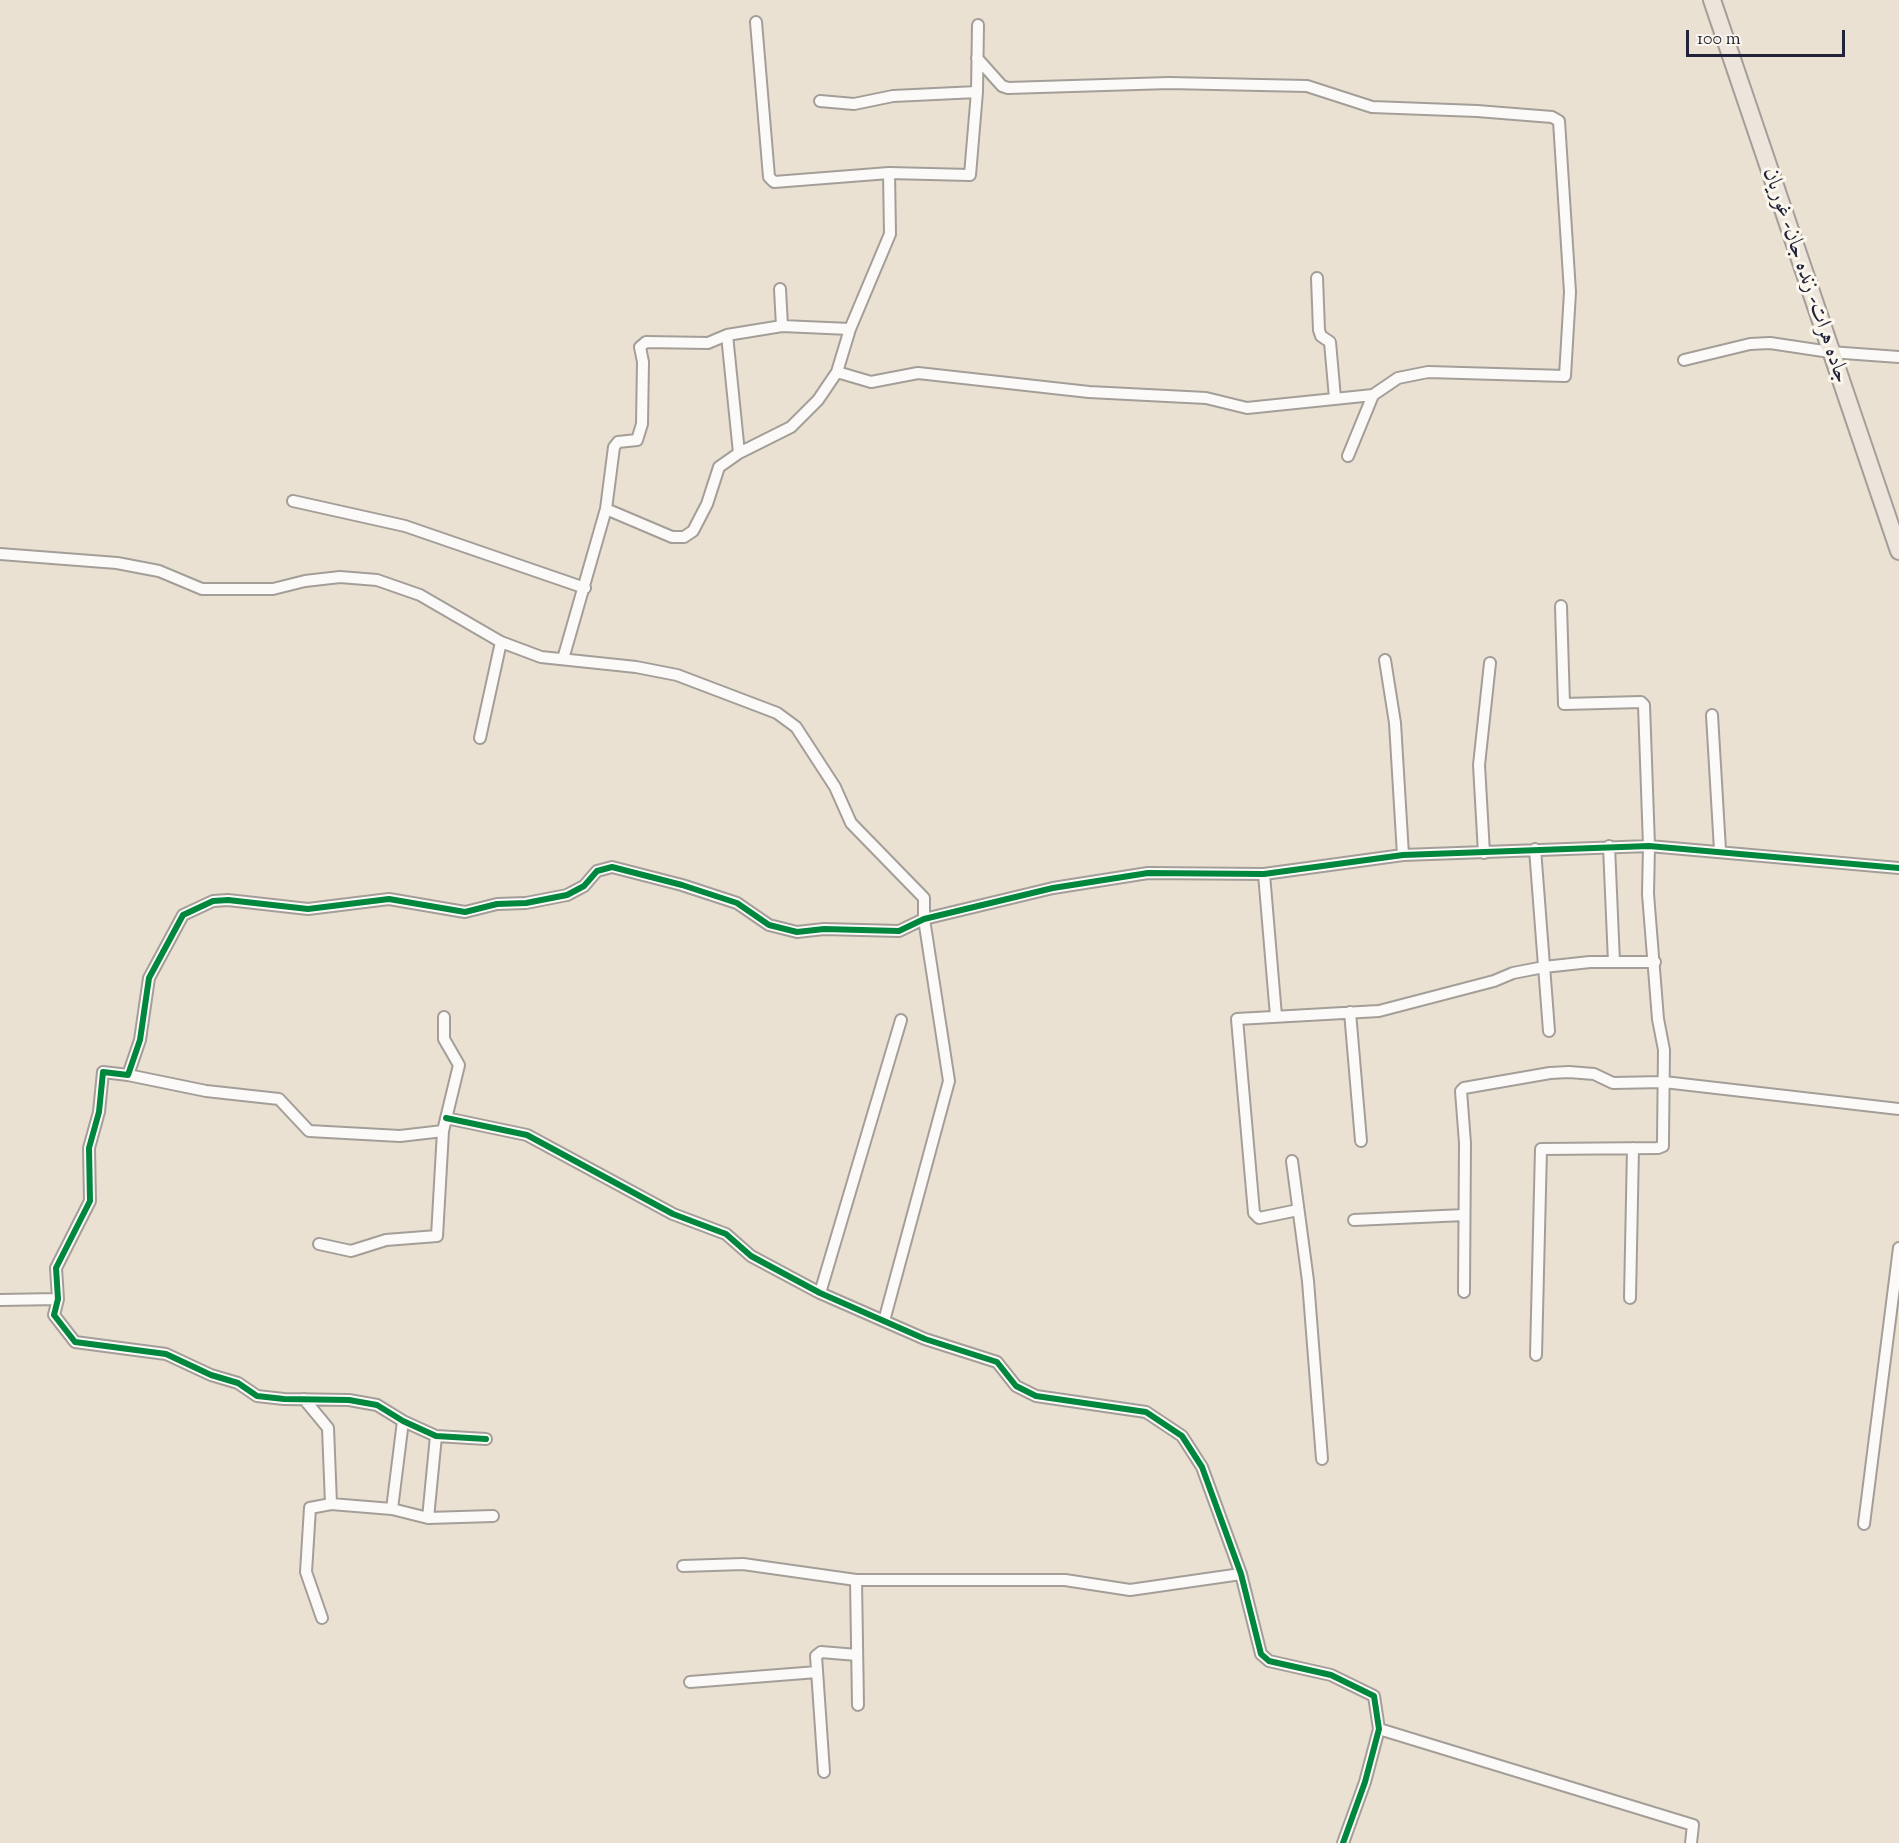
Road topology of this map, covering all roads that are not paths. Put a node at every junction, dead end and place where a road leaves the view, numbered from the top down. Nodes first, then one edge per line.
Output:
1 (1712, 0) edge
2 (756, 22) dead end
3 (978, 25) dead end
4 (977, 58) junction
5 (977, 92) junction
6 (820, 101) dead end
7 (890, 173) junction
8 (1317, 278) dead end
9 (780, 289) dead end
10 (782, 326) junction
11 (850, 329) junction
12 (728, 335) junction
13 (1830, 352) junction
14 (1899, 357) edge
15 (1684, 360) dead end
16 (837, 372) junction
17 (1373, 395) junction
18 (1335, 398) junction
19 (739, 453) junction
20 (1348, 456) dead end
21 (293, 501) dead end
22 (606, 509) junction
23 (1897, 541) edge
24 (0, 554) edge
25 (585, 588) junction
26 (1561, 606) dead end
27 (501, 642) junction
28 (563, 659) junction
29 (1385, 660) dead end
30 (1490, 663) dead end
31 (1712, 716) dead end
32 (480, 738) dead end
33 (1609, 846) junction
34 (1649, 846) junction
35 (1536, 849) junction
36 (1720, 850) junction
37 (1484, 853) junction
38 (1403, 855) junction
39 (1899, 868) edge
40 (1264, 874) junction
41 (924, 919) junction
42 (1614, 962) junction
43 (1654, 962) junction
44 (1544, 967) junction
45 (1350, 1012) junction
46 (1276, 1016) junction
47 (444, 1017) dead end
48 (901, 1020) dead end
49 (1549, 1031) dead end
50 (128, 1075) junction
51 (1664, 1082) junction
52 (1899, 1109) edge
53 (446, 1118) junction
54 (443, 1131) junction
55 (1361, 1141) dead end
56 (1633, 1148) junction
57 (1292, 1161) dead end
58 (1298, 1210) junction
59 (1464, 1215) junction
60 (1354, 1220) dead end
61 (319, 1244) dead end
62 (1899, 1248) edge
63 (1464, 1292) dead end
64 (820, 1293) junction
65 (1630, 1298) dead end
66 (58, 1299) junction
67 (0, 1300) edge
68 (884, 1321) junction
69 (1536, 1355) dead end
70 (304, 1399) junction
71 (404, 1421) junction
72 (436, 1436) junction
73 (486, 1439) dead end
74 (1322, 1459) dead end
75 (331, 1504) junction
76 (392, 1509) junction
77 (493, 1516) dead end
78 (428, 1518) junction
79 (1864, 1524) dead end
80 (683, 1566) dead end
81 (1241, 1574) junction
82 (856, 1580) junction
83 (322, 1618) dead end
84 (857, 1655) junction
85 (817, 1672) junction
86 (690, 1682) dead end
87 (858, 1705) dead end
88 (1379, 1729) junction
89 (824, 1772) dead end
90 (1343, 1843) edge
91 (1691, 1843) edge

1 - 13 main road, جاده هرات- زنده جان- غوریان
2 - 7 street
3 - 4 street
4 - 5 street
4 - 17 street
5 - 6 street
5 - 7 street
7 - 11 street
8 - 18 street
9 - 10 street
10 - 11 street
10 - 12 street
11 - 16 street
12 - 19 street
12 - 22 street
13 - 14 street
13 - 15 street
13 - 23 main road, جاده هرات- زنده جان- غوریان
16 - 18 street
16 - 19 street
17 - 18 street
17 - 20 street
19 - 22 street
21 - 25 street
22 - 25 street
24 - 27 street
25 - 28 street
26 - 34 street
27 - 28 street
27 - 32 street
28 - 41 street
29 - 38 street
30 - 37 street
31 - 36 street
33 - 34 street
33 - 35 street
33 - 42 street
34 - 36 street
34 - 43 street
35 - 37 street
35 - 44 street
36 - 39 street
37 - 38 street
38 - 40 street
40 - 41 street
40 - 46 street
41 - 50 street
41 - 68 street
42 - 43 street
42 - 44 street
43 - 51 street
44 - 45 street
44 - 49 street
45 - 46 street
45 - 55 street
46 - 58 street
47 - 53 street
48 - 64 street
50 - 54 street
50 - 66 street
51 - 52 street
51 - 56 street
51 - 59 street
53 - 54 street
53 - 64 street
54 - 61 street
56 - 65 street
56 - 69 street
57 - 58 street
58 - 74 street
59 - 60 street
59 - 63 street
62 - 79 street
64 - 68 street
66 - 67 street
66 - 70 street
68 - 81 street
70 - 71 street
70 - 75 street
71 - 72 street
71 - 76 street
72 - 73 street
72 - 78 street
75 - 76 street
75 - 83 street
76 - 78 street
77 - 78 street
80 - 82 street
81 - 82 street
81 - 88 street
82 - 84 street
84 - 85 street
84 - 87 street
85 - 86 street
85 - 89 street
88 - 90 street
88 - 91 street

